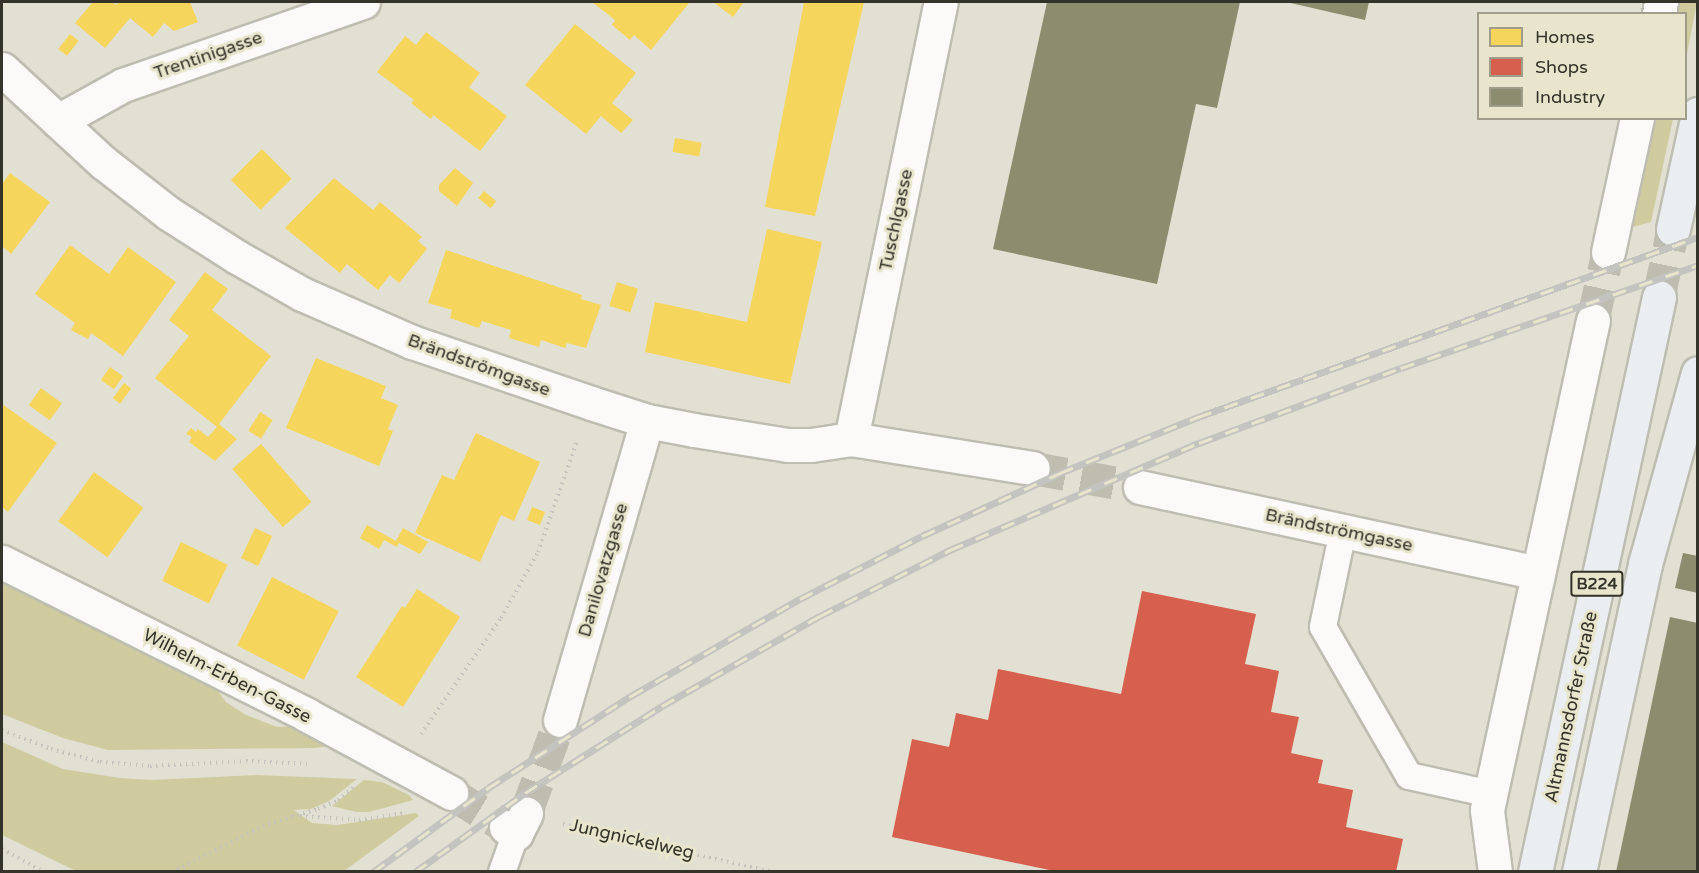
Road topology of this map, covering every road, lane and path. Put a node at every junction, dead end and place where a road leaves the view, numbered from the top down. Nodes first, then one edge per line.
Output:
1 (363, 2) edge
2 (941, 2) edge
3 (2, 69) edge
4 (1698, 114) edge
5 (1637, 120) edge
6 (58, 121) junction
7 (1673, 229) tunnel mouth
8 (1608, 252) tunnel mouth
9 (1659, 297) tunnel mouth
10 (1593, 320) tunnel mouth
11 (1696, 386) edge
12 (591, 403) junction
13 (647, 421) junction
14 (851, 439) junction
15 (1033, 468) tunnel mouth
16 (1140, 487) tunnel mouth
17 (1343, 531) junction
18 (2, 562) edge
19 (1538, 573) junction
20 (560, 720) tunnel mouth
21 (2, 730) edge
22 (321, 765) dead end
23 (399, 765) junction
24 (451, 793) tunnel mouth
25 (1491, 794) junction
26 (411, 812) dead end
27 (295, 816) junction
28 (516, 825) joint
29 (2, 849) edge
30 (44, 872) edge
31 (172, 872) edge
32 (502, 872) edge
33 (773, 872) edge
34 (1495, 872) edge
35 (1535, 872) edge
36 (1579, 872) edge

1 - 6 street, Trentinigasse
2 - 14 street, Tuschlgasse
3 - 6 street, Brändströmgasse
4 - 7 main road
5 - 8 street
6 - 12 street, Brändströmgasse
9 - 35 main road, Altmannsdorfer Straße / B224
10 - 19 street
11 - 36 main road, B224
12 - 13 street, Brändströmgasse
12 - 23 path
13 - 14 street, Brändströmgasse
13 - 20 street, Danilovatzgasse
14 - 15 street, Brändströmgasse
16 - 17 street, Brändströmgasse
17 - 19 street, Brändströmgasse
17 - 25 lane
18 - 23 street, Wilhelm-Erben-Gasse
19 - 25 street
21 - 22 path
23 - 24 street, Wilhelm-Erben-Gasse
23 - 27 path
25 - 34 street
26 - 27 path
27 - 31 path
28 - 32 lane
28 - 33 path, Jungnickelweg
29 - 30 path

